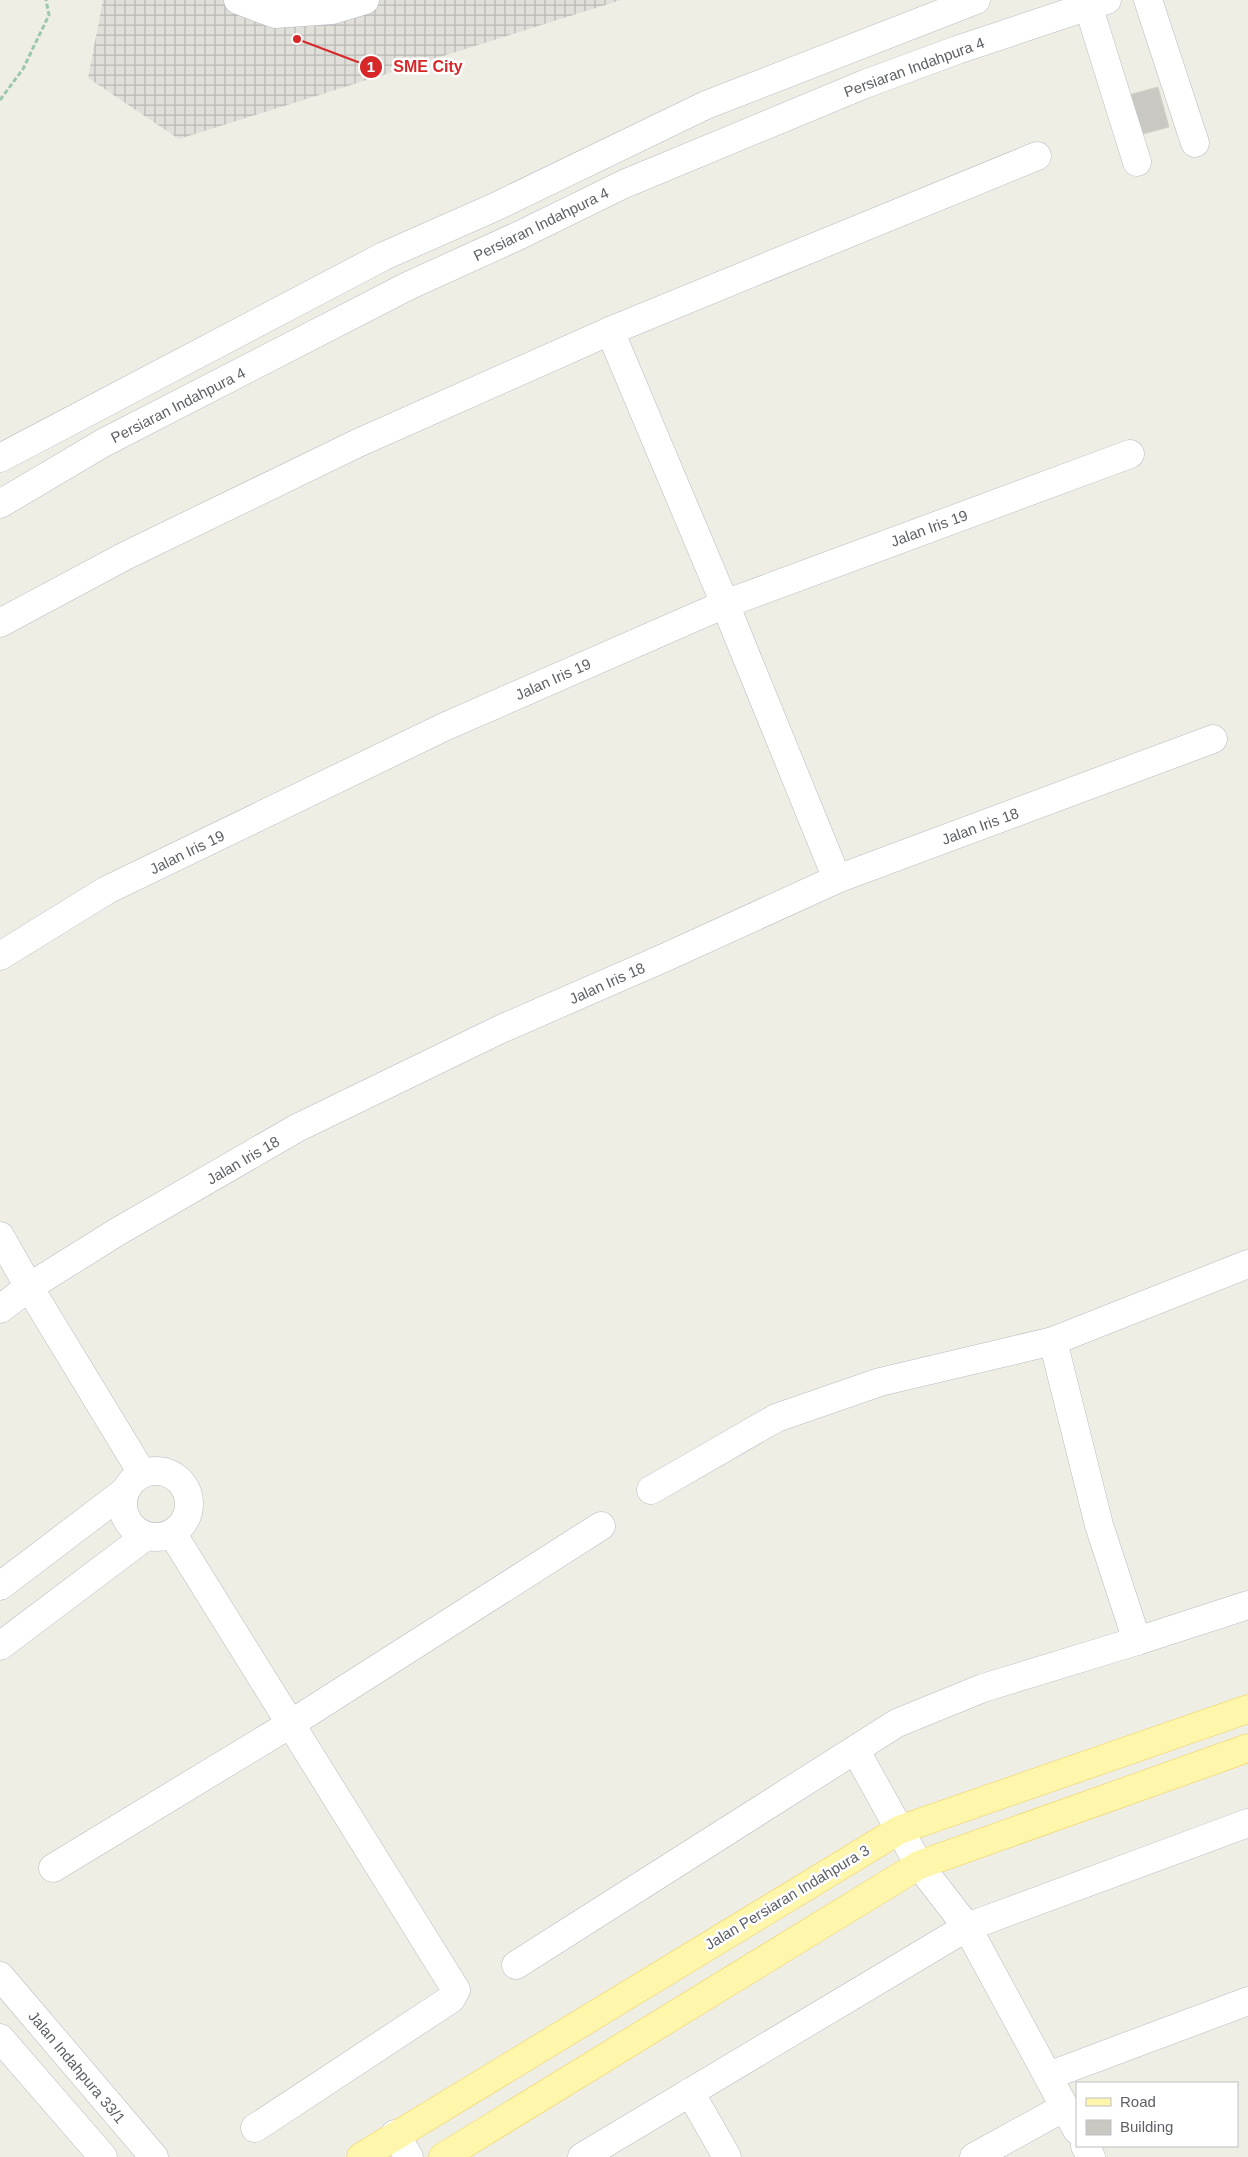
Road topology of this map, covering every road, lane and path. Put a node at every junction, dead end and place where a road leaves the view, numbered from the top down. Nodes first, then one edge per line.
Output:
1 (46, 0) edge
2 (238, 0) edge
3 (365, 0) edge
4 (976, 0) edge
5 (1148, 0) edge
6 (1098, 3) edge
7 (0, 100) edge
8 (1195, 144) dead end
9 (1037, 156) dead end
10 (1138, 162) dead end
11 (610, 331) junction
12 (1130, 454) dead end
13 (0, 458) edge
14 (0, 504) edge
15 (725, 604) junction
16 (0, 623) edge
17 (1213, 739) dead end
18 (836, 879) junction
19 (0, 956) edge
20 (0, 1236) edge
21 (1248, 1264) edge
22 (29, 1287) junction
23 (0, 1309) edge
24 (1053, 1341) junction
25 (133, 1482) junction
26 (652, 1490) dead end
27 (600, 1526) dead end
28 (159, 1534) junction
29 (0, 1586) edge
30 (1248, 1605) edge
31 (1137, 1641) junction
32 (0, 1646) edge
33 (1248, 1709) edge
34 (292, 1723) junction
35 (1248, 1748) edge
36 (856, 1751) junction
37 (1248, 1823) edge
38 (899, 1830) junction
39 (918, 1865) junction
40 (53, 1868) dead end
41 (967, 1927) junction
42 (516, 1965) dead end
43 (0, 1976) edge
44 (1248, 2001) edge
45 (0, 2038) edge
46 (1048, 2076) junction
47 (690, 2092) junction
48 (1071, 2119) edge
49 (255, 2128) dead end
50 (402, 2146) edge
51 (103, 2157) edge
52 (154, 2157) edge
53 (360, 2157) edge
54 (443, 2157) edge
55 (582, 2157) edge
56 (727, 2157) edge
57 (974, 2157) edge

1 - 7 path
2 - 3 street
4 - 13 street
5 - 8 street
6 - 10 street
6 - 14 street, Persiaran Indahpura 4
9 - 11 street
11 - 15 street
11 - 16 street
12 - 15 street, Jalan Iris 19
15 - 18 street
15 - 19 street, Jalan Iris 19
17 - 18 street, Jalan Iris 18
18 - 22 street, Jalan Iris 18
20 - 22 street
21 - 24 street
22 - 23 street, Jalan Iris 18
22 - 25 street
24 - 26 street
24 - 31 street
25 - 28 street
25 - 28 street
25 - 29 street
27 - 34 street
28 - 32 street
28 - 34 street
30 - 31 street
31 - 36 street
33 - 38 main road, Jalan Persiaran Indahpura 3
34 - 40 street
34 - 49 street
35 - 39 main road
36 - 38 street
36 - 42 street
37 - 41 street
38 - 39 street
38 - 50 main road, Jalan Persiaran Indahpura 3
39 - 41 street
39 - 54 main road
41 - 46 street
41 - 47 street
43 - 52 street, Jalan Indahpura 33/1
44 - 46 street
45 - 51 street
46 - 48 street
47 - 55 street
47 - 56 street
48 - 57 street
50 - 53 main road, Jalan Persiaran Indahpura 3

